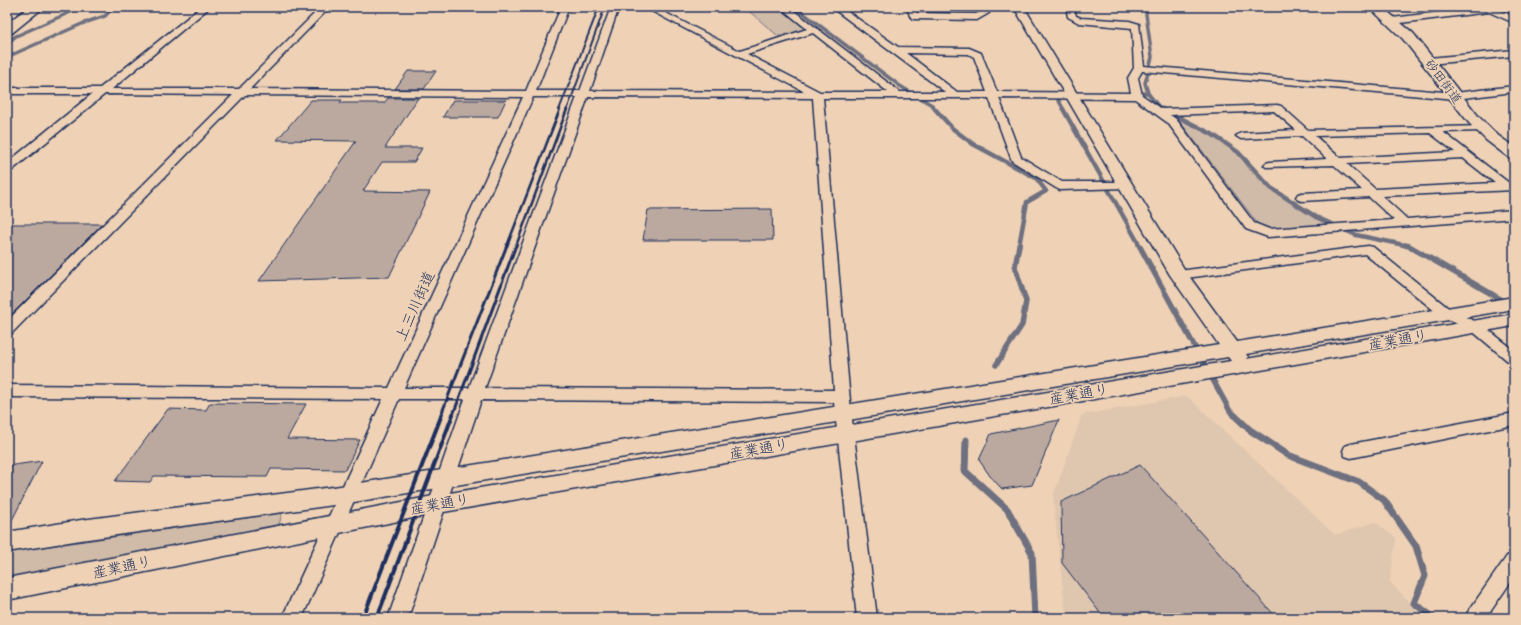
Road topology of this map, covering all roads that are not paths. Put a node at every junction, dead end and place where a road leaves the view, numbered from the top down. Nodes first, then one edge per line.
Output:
1 (37, 7) edge
2 (206, 7) edge
3 (326, 7) edge
4 (565, 7) edge
5 (615, 7) edge
6 (648, 7) edge
7 (784, 7) edge
8 (835, 7) edge
9 (911, 7) edge
10 (983, 7) edge
11 (1019, 7) edge
12 (1070, 7) edge
13 (1375, 7) edge
14 (1489, 8) edge
15 (1514, 20) edge
16 (1392, 21) junction
17 (7, 30) edge
18 (814, 30) junction
19 (896, 50) junction
20 (1514, 52) edge
21 (739, 54) junction
22 (1429, 61) junction
23 (1139, 68) junction
24 (1514, 89) edge
25 (7, 91) edge
26 (103, 91) junction
27 (242, 92) junction
28 (530, 93) junction
29 (584, 93) junction
30 (818, 95) junction
31 (898, 95) junction
32 (955, 95) junction
33 (993, 96) junction
34 (1137, 96) junction
35 (1455, 96) junction
36 (1072, 97) junction
37 (1160, 112) junction
38 (1481, 128) junction
39 (1432, 129) junction
40 (1305, 133) junction
41 (1241, 136) dead end
42 (1514, 154) edge
43 (1466, 155) junction
44 (1337, 162) junction
45 (1270, 165) dead end
46 (7, 169) edge
47 (1126, 185) junction
48 (1511, 187) edge
49 (1372, 193) junction
50 (1302, 197) dead end
51 (1514, 214) edge
52 (1404, 222) junction
53 (1179, 275) junction
54 (1514, 303) edge
55 (1447, 314) junction
56 (1514, 320) edge
57 (1476, 327) junction
58 (7, 330) edge
59 (1232, 349) junction
60 (1514, 358) edge
61 (1247, 366) junction
62 (7, 391) edge
63 (394, 394) junction
64 (476, 394) junction
65 (842, 404) junction
66 (1514, 419) edge
67 (846, 434) junction
68 (1351, 451) dead end
69 (447, 478) junction
70 (348, 494) junction
71 (438, 504) junction
72 (334, 524) junction
73 (7, 542) edge
74 (1514, 562) edge
75 (7, 589) edge
76 (292, 618) edge
77 (398, 618) edge
78 (867, 618) edge
79 (1475, 618) edge

1 - 17 main road
2 - 26 street
3 - 27 street
4 - 28 street, 上三川街道
5 - 29 street
6 - 21 street
7 - 18 street
8 - 19 street
9 - 10 street
11 - 36 street
12 - 23 street
13 - 16 main road, 砂田街道
14 - 15 street
14 - 16 street
16 - 22 main road, 砂田街道
18 - 21 street
18 - 31 street
19 - 32 street
19 - 33 street
20 - 22 street
21 - 30 street
22 - 35 main road, 砂田街道
23 - 34 street
23 - 35 street
24 - 35 street
25 - 26 street
26 - 27 street
26 - 46 street
27 - 28 street
27 - 58 street
28 - 29 street
28 - 63 street, 上三川街道
29 - 30 street
29 - 64 street
30 - 31 street
30 - 65 street
31 - 32 street
32 - 33 street
33 - 36 street
33 - 47 street
34 - 36 street
34 - 37 street
35 - 38 main road, 砂田街道
36 - 47 street
37 - 40 street
37 - 52 street
38 - 39 street
38 - 42 main road, 砂田街道
39 - 40 street
39 - 43 street
40 - 41 street
40 - 44 street
43 - 44 street
43 - 48 street
44 - 45 street
44 - 49 street
47 - 53 street
48 - 49 street
49 - 50 street
49 - 52 street
51 - 52 street
53 - 55 street
53 - 59 street
54 - 55 street, 産業通り
55 - 57 street
55 - 59 street, 産業通り
56 - 57 street, 産業通り
57 - 60 street
57 - 61 street, 産業通り
59 - 61 street
59 - 65 street, 産業通り
61 - 67 street, 産業通り
62 - 63 street
63 - 64 street
63 - 70 street, 上三川街道
64 - 65 street
64 - 69 street
65 - 67 street
65 - 69 street, 産業通り
66 - 68 street
67 - 71 street, 産業通り
67 - 78 street
69 - 70 street, 産業通り
69 - 71 street
70 - 72 street, 上三川街道
70 - 73 street, 産業通り
71 - 72 street, 産業通り
71 - 77 street
72 - 75 street, 産業通り
72 - 76 street, 上三川街道
74 - 79 street

